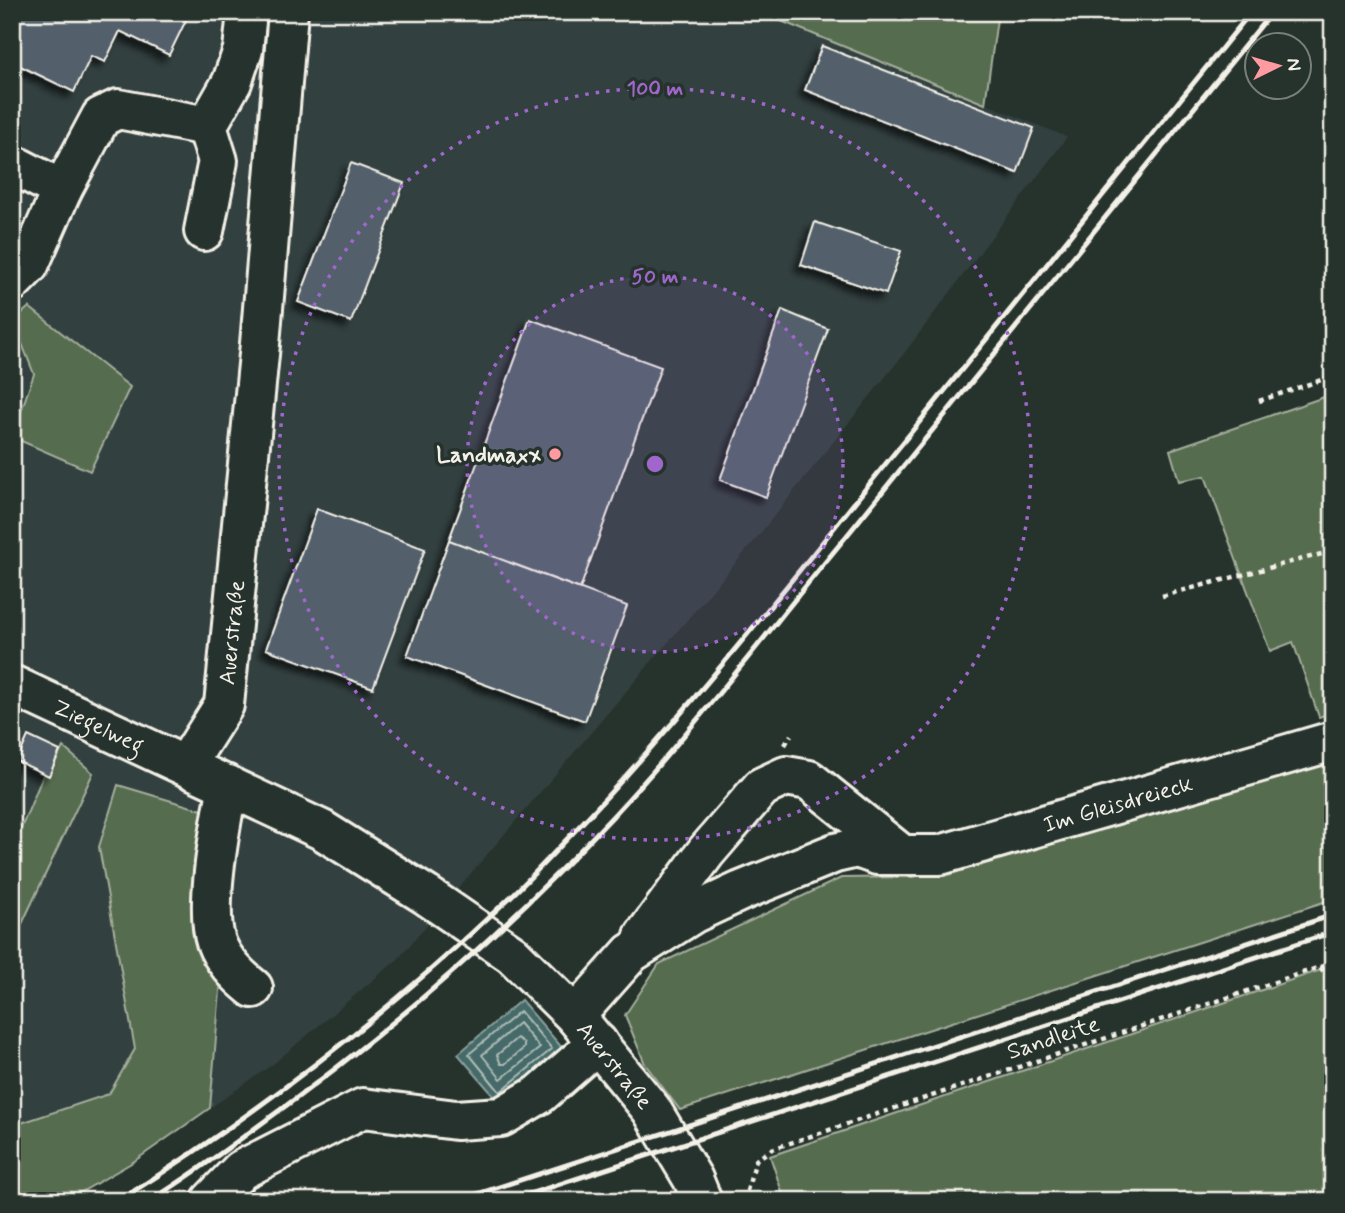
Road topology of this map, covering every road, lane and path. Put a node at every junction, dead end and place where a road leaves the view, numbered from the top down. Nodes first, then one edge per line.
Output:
1 (247, 12) edge
2 (288, 12) edge
3 (206, 126) junction
4 (12, 164) edge
5 (62, 190) junction
6 (204, 230) dead end
7 (12, 282) edge
8 (1333, 376) edge
9 (1259, 401) dead end
10 (1333, 551) edge
11 (1162, 596) dead end
12 (12, 685) edge
13 (1333, 741) edge
14 (186, 765) junction
15 (228, 785) junction
16 (901, 854) junction
17 (631, 953) junction
18 (1333, 962) edge
19 (1320, 967) junction
20 (253, 988) dead end
21 (1333, 989) edge
22 (587, 1029) junction
23 (211, 1201) edge
24 (702, 1201) edge
25 (744, 1201) edge

1 - 3 street
2 - 14 street, Auerstraße
3 - 5 street
3 - 6 street
4 - 5 street
5 - 7 street
8 - 9 path
10 - 11 path
12 - 14 street, Ziegelweg
13 - 16 street, Im Gleisdreieck
14 - 15 street, Auerstraße
15 - 20 street
15 - 22 street, Auerstraße
16 - 17 street, Im Gleisdreieck
16 - 17 street, Im Gleisdreieck
17 - 22 street, Im Gleisdreieck
18 - 19 path, Sandleite
19 - 21 path
19 - 25 path, Sandleite
22 - 23 street, Im Gleisdreieck
22 - 24 street, Auerstraße

